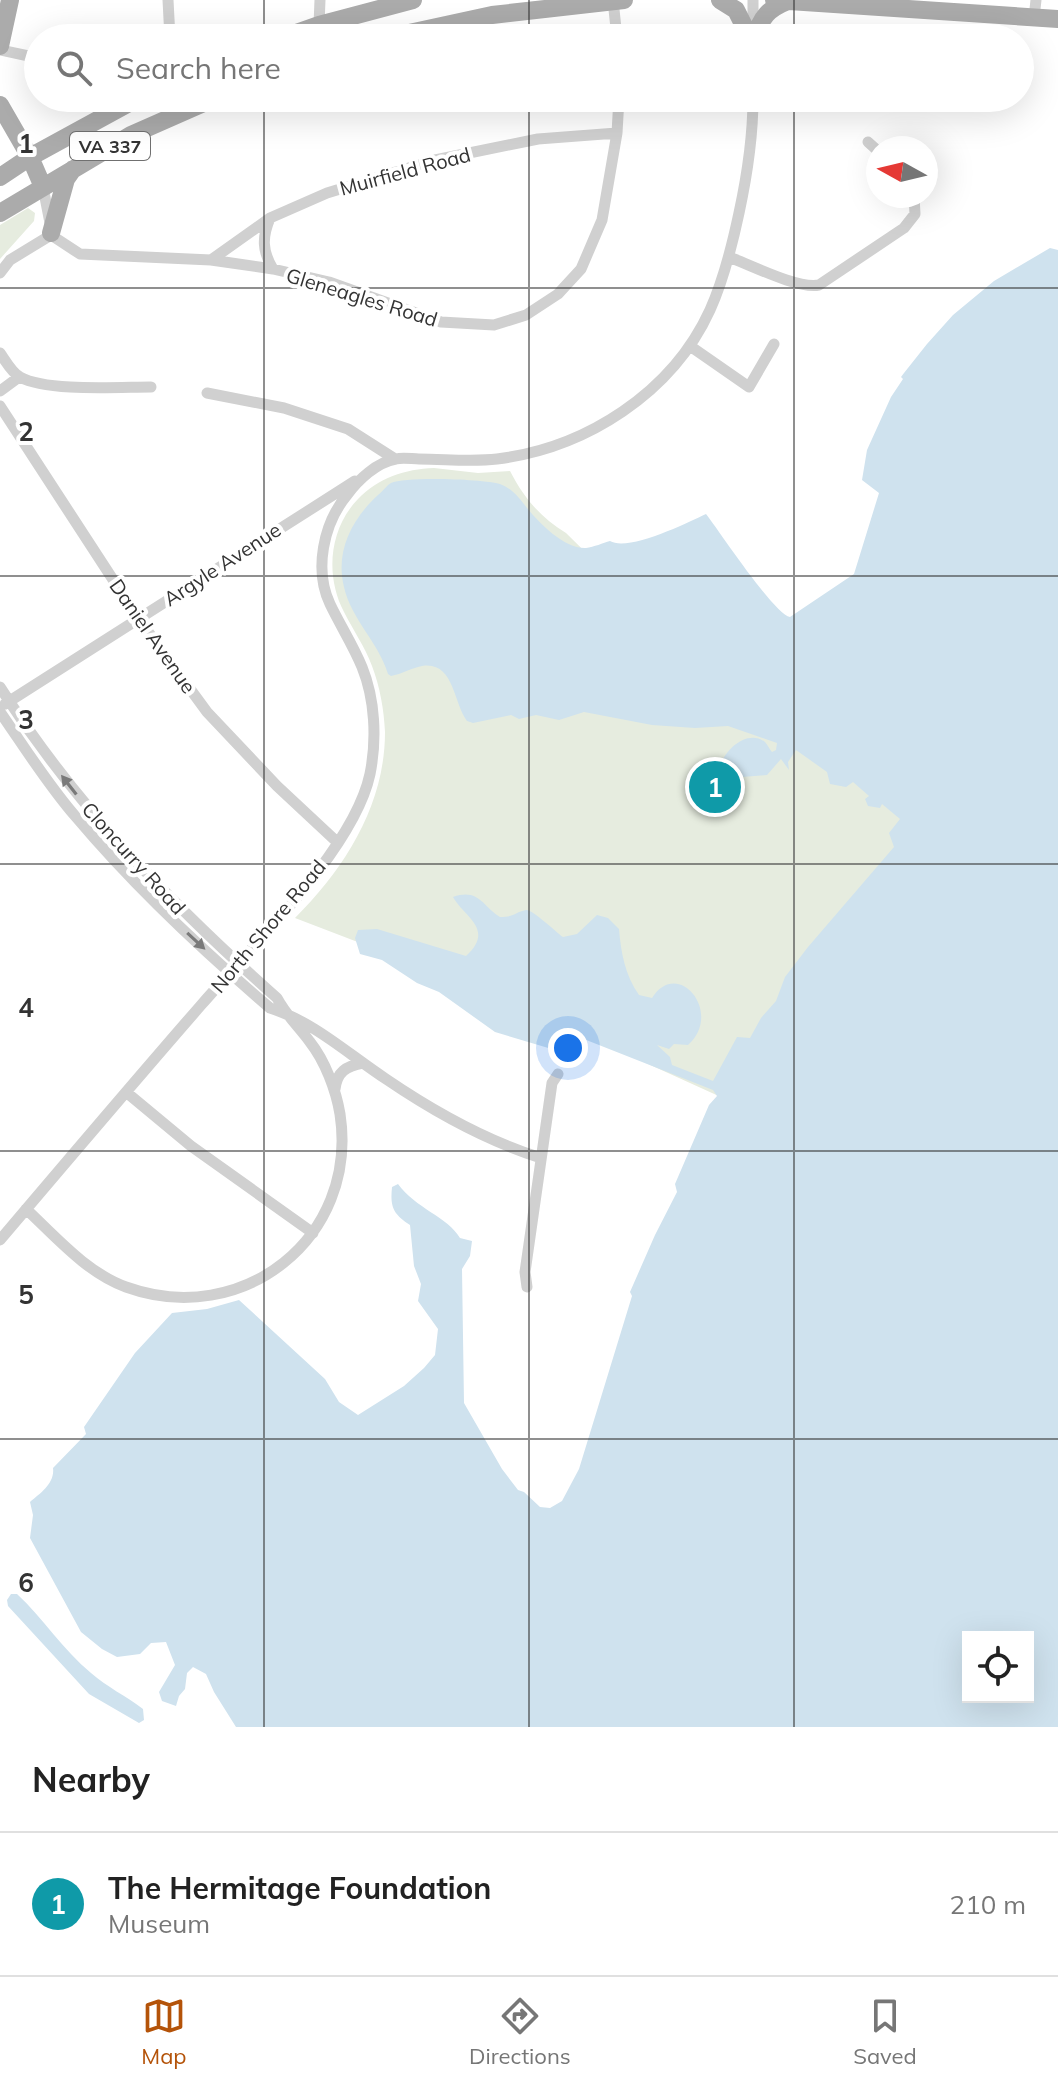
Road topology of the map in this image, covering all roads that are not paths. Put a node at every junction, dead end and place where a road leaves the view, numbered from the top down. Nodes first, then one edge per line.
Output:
1 (10, 0) edge
2 (168, 0) edge
3 (320, 0) edge
4 (413, 0) edge
5 (613, 0) edge
6 (624, 0) edge
7 (720, 0) edge
8 (753, 0) edge
9 (774, 0) edge
10 (789, 1) edge
11 (935, 5) edge
12 (1035, 9) edge
13 (1058, 19) edge
14 (169, 24) edge
15 (320, 24) edge
16 (343, 24) edge
17 (451, 24) edge
18 (616, 24) edge
19 (744, 24) edge
20 (753, 24) edge
21 (759, 24) edge
22 (0, 48) edge
23 (24, 54) edge
24 (0, 105) edge
25 (106, 112) edge
26 (168, 112) edge
27 (618, 112) edge
28 (752, 112) edge
29 (617, 133) junction
30 (30, 157) junction
31 (75, 167) junction
32 (0, 177) edge
33 (43, 187) junction
34 (915, 208) edge
35 (0, 213) edge
36 (270, 218) junction
37 (51, 234) junction
38 (729, 257) junction
39 (211, 260) junction
40 (273, 269) junction
41 (0, 273) edge
42 (774, 344) dead end
43 (690, 346) junction
44 (0, 353) edge
45 (19, 377) junction
46 (151, 387) dead end
47 (0, 391) edge
48 (207, 393) dead end
49 (0, 406) edge
50 (395, 459) junction
51 (365, 474) junction
52 (305, 510) junction
53 (327, 531) junction
54 (138, 618) junction
55 (0, 687) edge
56 (3, 707) edge
57 (337, 842) junction
58 (238, 963) junction
59 (229, 973) junction
60 (285, 1013) junction
61 (363, 1063) junction
62 (558, 1074) dead end
63 (126, 1092) junction
64 (335, 1094) junction
65 (541, 1158) junction
66 (26, 1209) junction
67 (313, 1233) junction
68 (0, 1240) edge
69 (527, 1287) dead end

1 - 22 main road
2 - 14 street
3 - 15 street
4 - 16 main road
5 - 6 main road
5 - 17 main road
5 - 18 street
7 - 19 main road
8 - 20 street
9 - 10 main road
10 - 11 main road
10 - 21 main road
11 - 12 main road
12 - 13 main road
22 - 23 street
24 - 30 main road
25 - 30 main road, VA 337
26 - 31 main road, VA 337
27 - 29 street, Gleneagles Road
28 - 38 street, North Shore Road
29 - 36 street, Muirfield Road
29 - 40 street, Gleneagles Road
30 - 32 main road, VA 337
30 - 33 main road
31 - 33 main road, VA 337
31 - 37 main road
33 - 35 main road, VA 337
33 - 37 street
34 - 38 street
36 - 39 street, Muirfield Road
36 - 40 street
37 - 39 street, Gleneagles Road
37 - 41 street
38 - 43 street, North Shore Road
39 - 40 street, Gleneagles Road
42 - 43 street
43 - 50 street, North Shore Road
44 - 45 street
45 - 46 street
45 - 47 street
48 - 50 street
49 - 54 street, Daniel Avenue
50 - 51 street, North Shore Road
51 - 52 street, Argyle Avenue
51 - 53 street, North Shore Road
52 - 53 street
52 - 54 street, Argyle Avenue
53 - 57 street, North Shore Road
54 - 56 street, Argyle Avenue
54 - 57 street, Daniel Avenue
55 - 56 street, Cloncurry Road
58 -> 56 street, Cloncurry Road
56 -> 59 street, Cloncurry Road
57 - 58 street, North Shore Road
58 - 59 street, North Shore Road
58 - 60 street, Cloncurry Road
59 - 60 street, Cloncurry Road
59 - 63 street, North Shore Road
60 - 61 street, Cloncurry Road
60 - 64 street
61 - 64 street
61 - 65 street, Cloncurry Road
62 - 65 street
63 - 66 street, North Shore Road
63 - 67 street
64 - 67 street
65 - 69 street
66 - 67 street
66 - 68 street, North Shore Road

